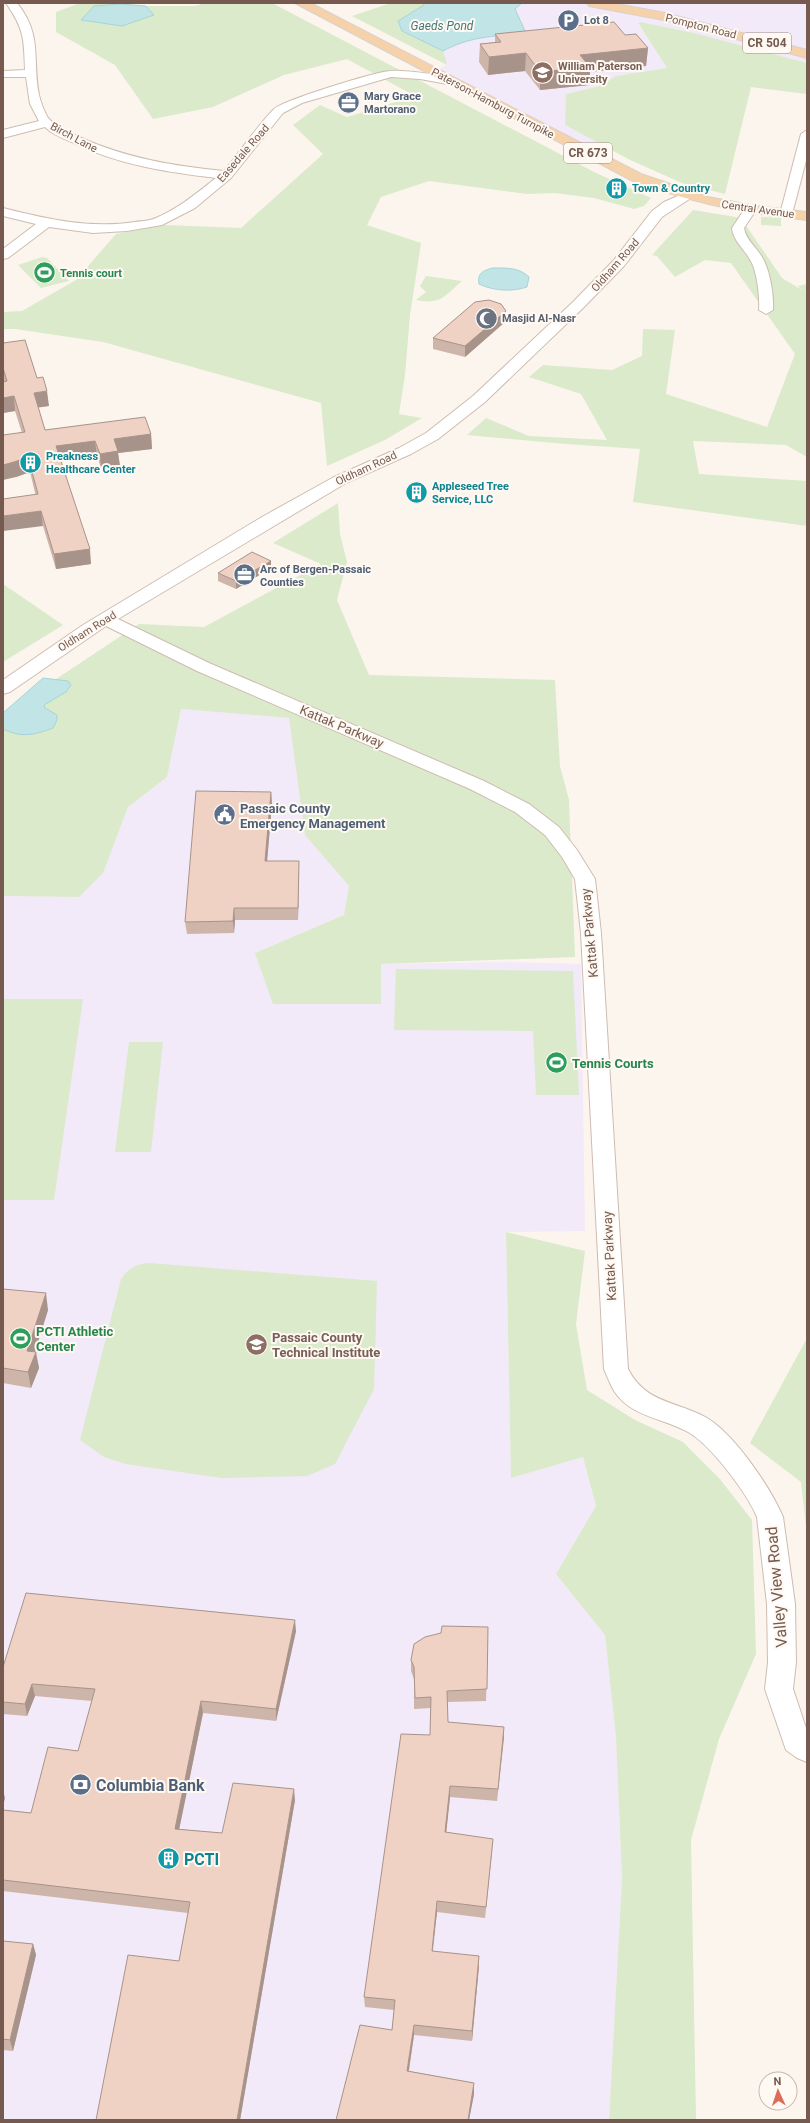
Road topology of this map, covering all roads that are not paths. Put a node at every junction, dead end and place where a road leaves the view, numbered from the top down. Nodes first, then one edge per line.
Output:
1 (11, 3) edge
2 (301, 3) edge
3 (593, 3) edge
4 (394, 51) junction
5 (807, 54) edge
6 (32, 73) junction
7 (3, 74) edge
8 (390, 74) junction
9 (453, 82) junction
10 (46, 123) junction
11 (3, 134) edge
12 (807, 134) edge
13 (227, 175) junction
14 (687, 196) junction
15 (750, 210) junction
16 (3, 212) edge
17 (786, 214) junction
18 (807, 216) edge
19 (46, 223) junction
20 (3, 255) edge
21 (766, 310) dead end
22 (105, 619) junction
23 (3, 688) edge
24 (693, 1423) joint
25 (807, 1749) edge

1 - 6 street, Birch Lane
2 - 4 main road, Paterson-Hamburg Turnpike / CR 673
3 - 5 main road, Pompton Road / CR 504
4 - 8 street
4 - 9 main road, Paterson-Hamburg Turnpike / CR 673
6 - 7 street
6 - 10 street, Birch Lane
8 - 9 street, Easedale Road
8 - 13 street, Easedale Road
9 - 14 main road, Paterson-Hamburg Turnpike / CR 673
10 - 11 street
10 - 13 street, Birch Lane
12 - 17 street
13 - 19 street, Easedale Road
14 - 15 main road, Central Avenue / CR 673
14 - 22 street, Oldham Road
15 - 17 main road, Central Avenue / CR 673
15 - 21 street
16 - 19 street, Easedale Road
17 - 18 main road, Central Avenue / CR 673
19 - 20 street
22 - 23 street, Oldham Road
22 - 24 street, Kattak Parkway
24 - 25 street, Valley View Road

